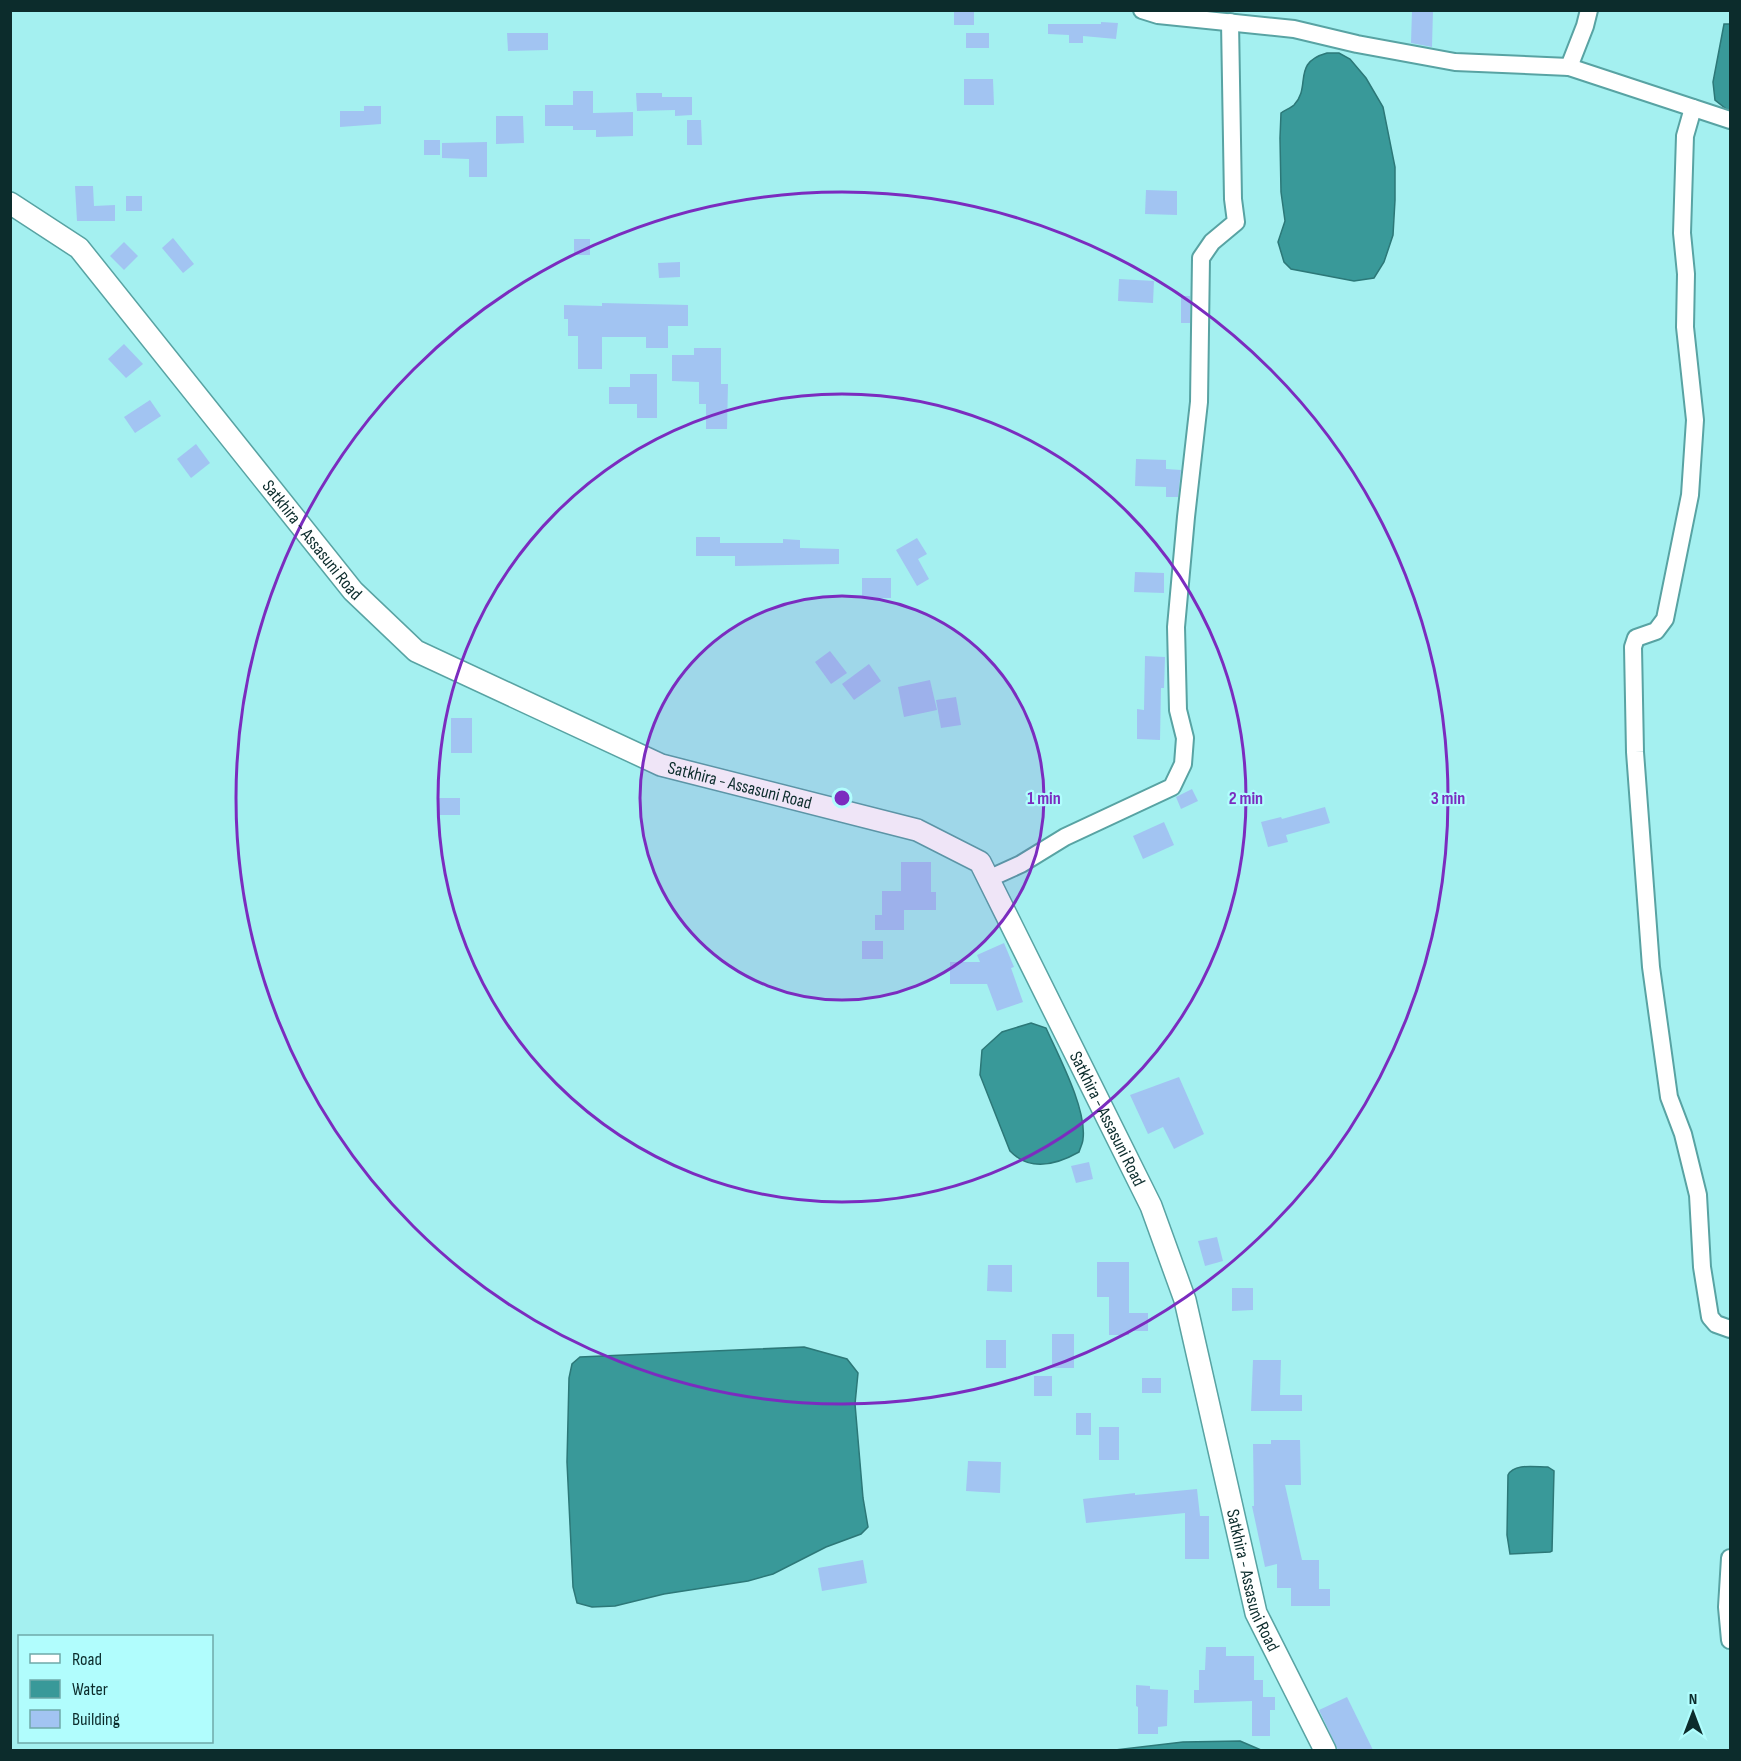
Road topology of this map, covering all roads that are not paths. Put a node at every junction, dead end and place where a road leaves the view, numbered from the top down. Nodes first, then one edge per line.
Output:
1 (1142, 10) edge
2 (1588, 10) edge
3 (1230, 22) junction
4 (1569, 67) junction
5 (1693, 108) junction
6 (1731, 120) edge
7 (10, 203) edge
8 (988, 879) junction
9 (1731, 1329) edge
10 (1731, 1558) edge
11 (1731, 1640) edge
12 (1325, 1750) edge

1 - 3 street
2 - 4 street
3 - 4 street
3 - 8 street
4 - 5 street
5 - 6 street
5 - 9 street
7 - 8 main road, Satkhira - Assasuni Road
8 - 12 main road, Satkhira - Assasuni Road
10 - 11 street

